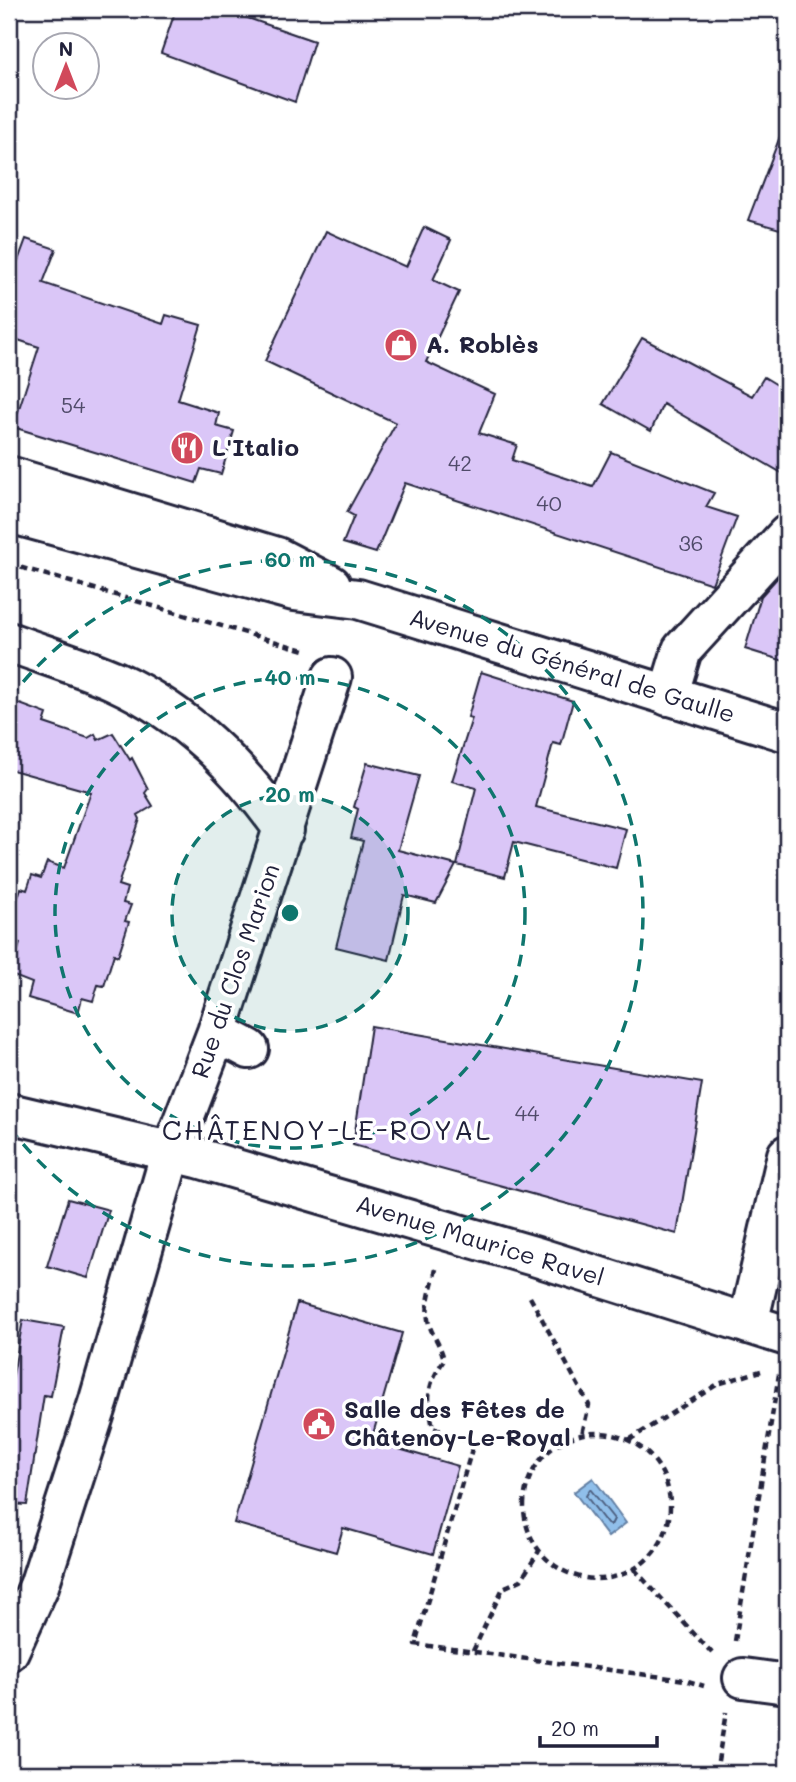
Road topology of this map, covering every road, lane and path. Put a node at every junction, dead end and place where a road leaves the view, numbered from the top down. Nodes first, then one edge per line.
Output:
1 (9, 476) edge
2 (9, 513) edge
3 (787, 535) edge
4 (9, 564) edge
5 (358, 599) junction
6 (9, 642) edge
7 (332, 677) joint
8 (668, 696) junction
9 (787, 732) edge
10 (284, 830) junction
11 (9, 1114) edge
12 (171, 1152) junction
13 (787, 1155) edge
14 (447, 1231) junction
15 (778, 1239) edge
16 (537, 1257) junction
17 (748, 1324) junction
18 (787, 1336) edge
19 (582, 1434) junction
20 (629, 1440) junction
21 (539, 1551) junction
22 (634, 1569) junction
23 (24, 1583) edge
24 (9, 1651) edge
25 (473, 1651) junction
26 (730, 1673) junction
27 (787, 1684) edge
28 (707, 1687) dead end
29 (716, 1773) edge

1 - 5 street, Avenue du Général de Gaulle
2 - 5 street, Avenue du Général de Gaulle
3 - 8 street
4 - 7 path
5 - 8 street, Avenue du Général de Gaulle
6 - 10 street
7 - 10 street, Rue du Clos Marion
8 - 9 street, Avenue du Général de Gaulle
10 - 12 street, Rue du Clos Marion
11 - 12 street, Avenue Maurice Ravel
12 - 14 street, Avenue Maurice Ravel
12 - 23 street, Rue du Clos Marion
13 - 15 street
14 - 16 street, Avenue Maurice Ravel
14 - 25 path
15 - 17 street
16 - 17 street, Avenue Maurice Ravel
16 - 19 path
17 - 18 street, Avenue Maurice Ravel
19 - 20 path
19 - 21 path
20 - 22 path
20 - 26 path
21 - 22 path
21 - 25 path
22 - 26 path
23 - 24 street, Rue du Clos Marion
25 - 28 path
26 - 27 street
26 - 29 path

